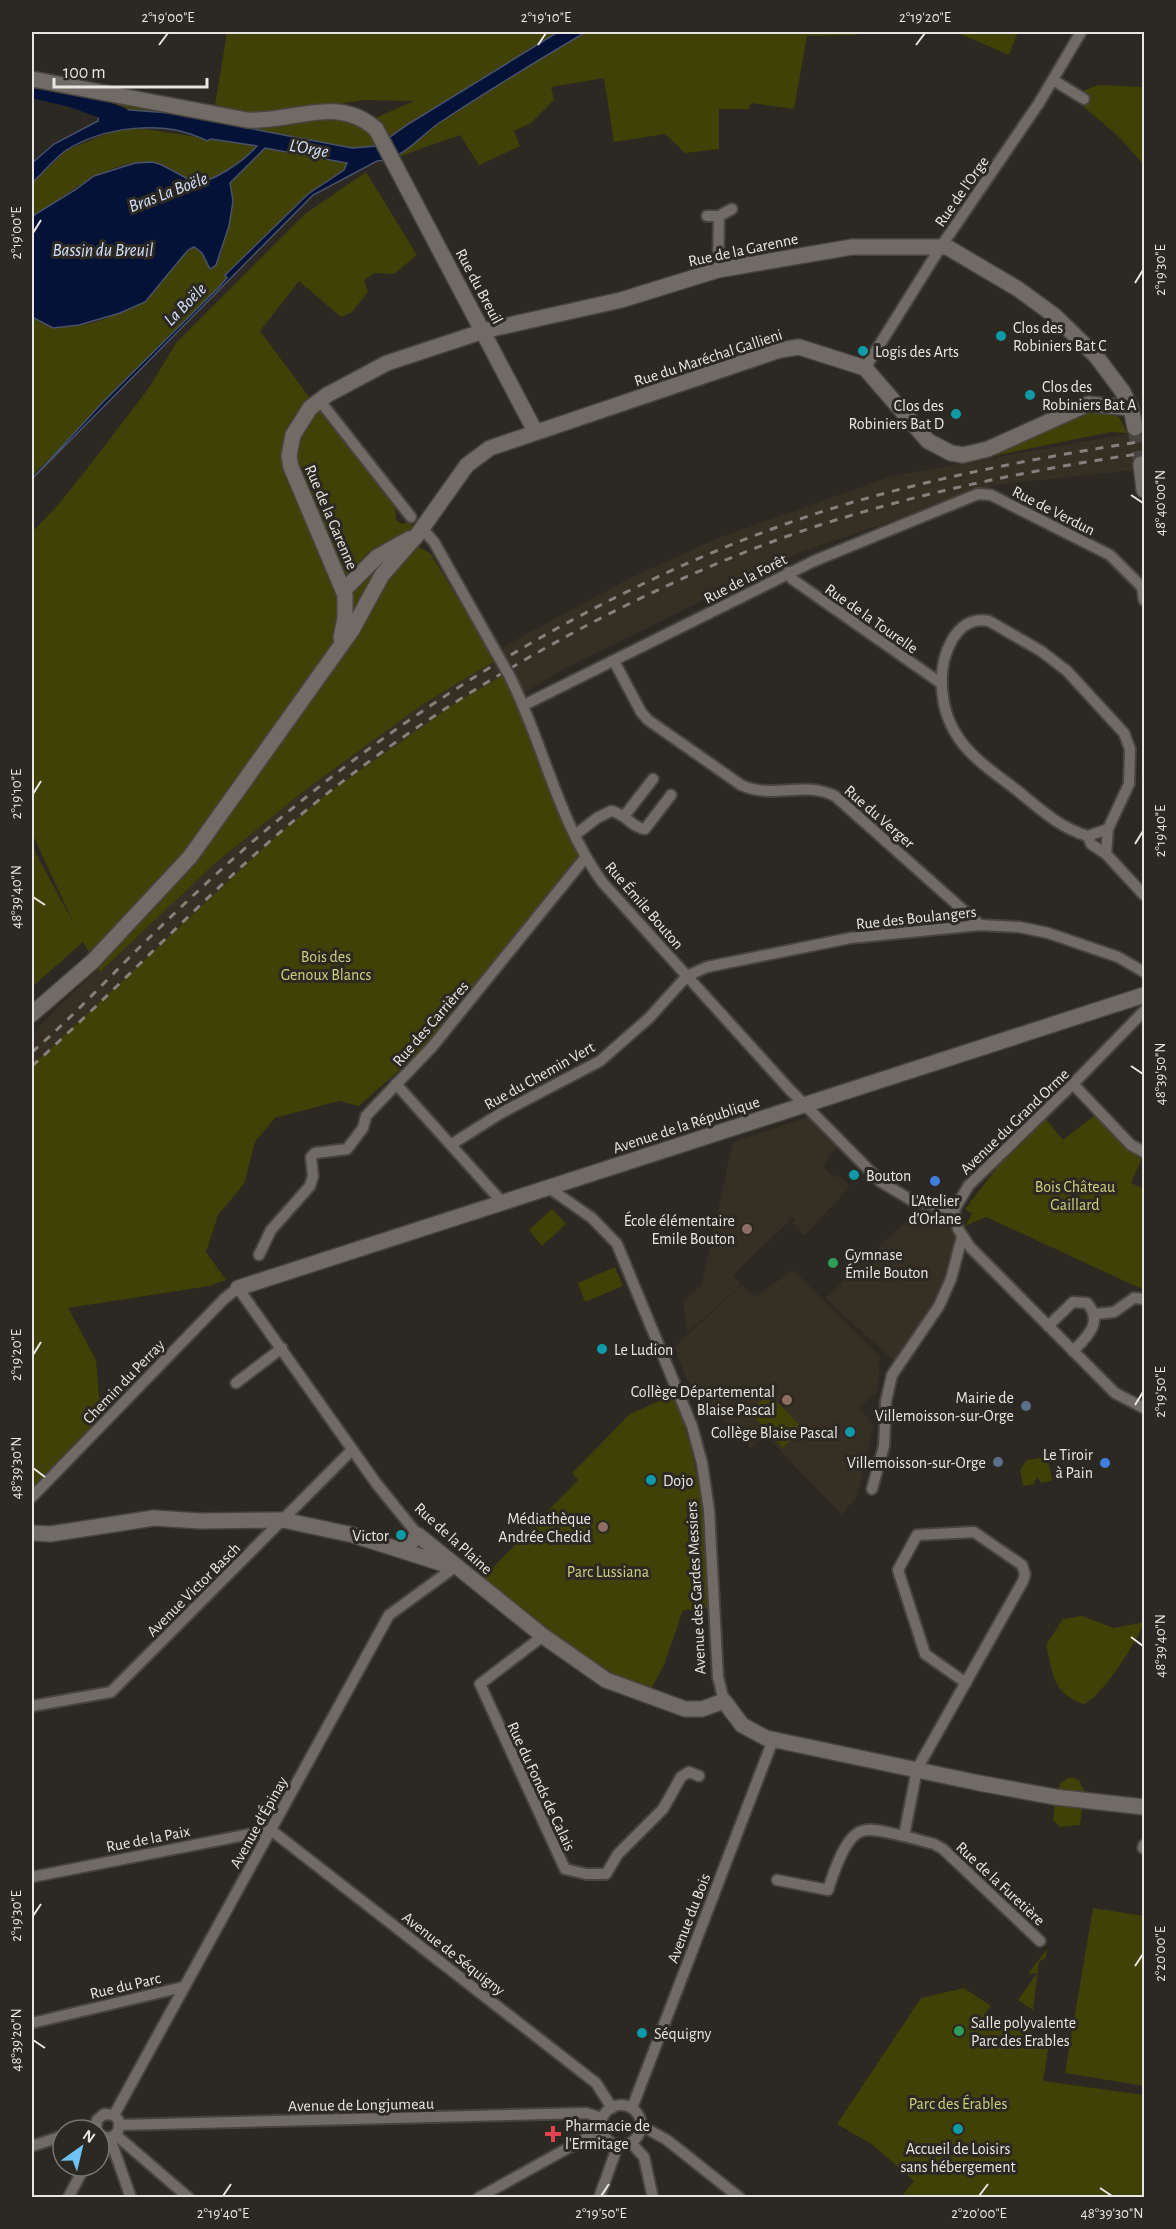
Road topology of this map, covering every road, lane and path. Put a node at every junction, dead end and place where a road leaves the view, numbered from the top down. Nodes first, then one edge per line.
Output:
1 (1081, 32) edge
2 (32, 79) edge
3 (1053, 80) junction
4 (1084, 99) dead end
5 (732, 209) dead end
6 (940, 248) junction
7 (718, 270) junction
8 (484, 331) junction
9 (865, 368) junction
10 (320, 401) junction
11 (1131, 408) junction
12 (1135, 428) tunnel mouth
13 (535, 431) junction
14 (1141, 464) dead end
15 (1144, 490) edge
16 (985, 494) joint
17 (411, 517) dead end
18 (420, 531) junction
19 (788, 573) junction
20 (1143, 586) edge
21 (344, 592) junction
22 (369, 597) junction
23 (1144, 600) edge
24 (334, 655) junction
25 (614, 661) junction
26 (942, 684) junction
27 (524, 705) junction
28 (653, 779) dead end
29 (671, 795) dead end
30 (625, 815) junction
31 (1108, 829) junction
32 (575, 835) junction
33 (1088, 836) junction
34 (1106, 854) junction
35 (585, 858) junction
36 (1144, 895) edge
37 (980, 925) junction
38 (1144, 972) edge
39 (687, 976) junction
40 (1144, 995) edge
41 (1144, 1011) edge
42 (32, 1014) edge
43 (396, 1084) junction
44 (1073, 1084) junction
45 (804, 1104) junction
46 (452, 1144) junction
47 (1144, 1152) edge
48 (549, 1188) junction
49 (502, 1202) junction
50 (954, 1210) junction
51 (962, 1237) junction
52 (259, 1255) dead end
53 (238, 1288) junction
54 (1144, 1299) edge
55 (1095, 1314) junction
56 (1048, 1326) junction
57 (282, 1348) junction
58 (1073, 1351) junction
59 (236, 1383) dead end
60 (1144, 1408) edge
61 (352, 1450) junction
62 (872, 1489) dead end
63 (32, 1497) edge
64 (283, 1520) junction
65 (32, 1533) edge
66 (418, 1535) junction
67 (403, 1550) junction
68 (451, 1563) junction
69 (543, 1636) junction
70 (966, 1683) junction
71 (724, 1701) junction
72 (32, 1706) edge
73 (773, 1740) junction
74 (917, 1769) junction
75 (699, 1776) dead end
76 (1144, 1807) edge
77 (271, 1830) junction
78 (904, 1836) junction
79 (32, 1876) edge
80 (777, 1880) dead end
81 (1040, 1941) dead end
82 (183, 1987) junction
83 (32, 2023) edge
84 (612, 2108) junction
85 (632, 2108) junction
86 (602, 2118) junction
87 (111, 2122) edge
88 (642, 2126) junction
89 (111, 2131) edge
90 (602, 2132) junction
91 (111, 2135) edge
92 (51, 2140) edge
93 (631, 2143) junction
94 (111, 2144) edge
95 (618, 2145) junction
96 (32, 2146) edge
97 (79, 2178) edge
98 (68, 2198) edge
99 (131, 2198) edge
100 (189, 2198) edge
101 (478, 2198) edge
102 (599, 2198) edge
103 (653, 2198) edge
104 (740, 2198) edge

1 - 3 street, Rue de l'Orge
2 - 8 street, Rue du Breuil
3 - 4 street
3 - 6 street, Rue de l'Orge
5 - 7 street
6 - 7 street, Rue de la Garenne
6 - 9 street, Rue de l'Orge
6 - 11 street, Rue de la Garenne
7 - 8 street, Rue de la Garenne
8 - 10 street, Rue de la Garenne
8 - 13 street, Rue du Breuil
9 - 11 street
9 - 13 street, Rue du Maréchal Gallieni
10 - 17 street
10 - 21 street, Rue de la Garenne
11 - 12 street
13 - 18 street, Rue du Maréchal Gallieni
14 - 15 street
16 - 19 street, Rue de la Forêt
16 - 20 street, Rue de Verdun
18 - 21 street, Rue du Maréchal Gallieni
18 - 22 street, Rue du Maréchal Gallieni
18 - 27 street, Rue Émile Bouton, bridge
19 - 25 street, Rue de la Forêt
19 - 26 street, Rue de la Tourelle
20 - 23 street
21 - 22 street
21 - 24 street, Rue de la Garenne
22 - 24 street, Rue du Maréchal Gallieni
24 - 42 street, Rue du Maréchal Gallieni
25 - 27 street, Rue de la Forêt
25 - 37 street, Rue du Verger
26 - 31 street
26 - 33 street
27 - 32 street, Rue Émile Bouton
28 - 30 street
29 - 30 street
30 - 32 street
31 - 33 street
31 - 34 street
32 - 35 street, Rue Émile Bouton
33 - 34 street
34 - 36 street
35 - 39 street, Rue Émile Bouton
35 - 43 street, Rue des Carrières
37 - 38 street, Rue des Boulangers
37 - 39 street, Rue des Boulangers
39 - 45 street, Rue Émile Bouton
39 - 46 street, Rue du Chemin Vert
40 - 45 street, Avenue de la République
41 - 44 street, Avenue du Grand Orme
43 - 46 street, Rue des Carrières
43 - 52 street
44 - 47 street
44 - 50 street, Avenue du Grand Orme
45 - 48 street, Avenue de la République
45 - 50 street, Rue Émile Bouton
46 - 49 street, Rue des Carrières
48 - 49 street, Avenue de la République
48 - 71 street, Avenue des Gardes Messiers
49 - 53 street, Avenue de la République
50 - 51 street
51 - 56 street
51 - 62 street
53 - 57 street, Rue de la Plaine
53 - 63 street, Chemin du Perray
54 - 55 street
55 - 56 street
55 - 58 street
56 - 58 street
57 - 59 street
57 - 61 street, Rue de la Plaine
58 - 60 street
61 - 64 street, Avenue Victor Basch
61 - 66 street, Rue de la Plaine
64 - 65 street
64 - 67 street
64 - 72 street, Avenue Victor Basch
66 - 67 street
66 - 68 street, Rue de la Plaine
67 - 68 street
68 - 69 street, Rue de la Plaine
68 - 77 street, Avenue d'Épinay
69 - 71 street, Rue de la Plaine
69 - 75 street, Rue du Fonds de Calais
70 - 70 street
70 - 74 street
71 - 73 street, Avenue des Gardes Messiers
73 - 74 street, Avenue des Gardes Messiers
73 - 85 street, Avenue du Bois
74 - 76 street, Avenue des Gardes Messiers
74 - 78 street
77 - 79 street, Rue de la Paix
77 - 82 street, Avenue d'Épinay
77 - 84 street, Avenue de Séquigny
78 - 80 street, Rue de la Furetière
78 - 81 street, Rue de la Furetière
82 - 83 street, Rue du Parc
82 - 87 street, Avenue d'Épinay
84 - 85 street
84 - 86 street
85 - 88 street
86 - 89 street, Avenue de Longjumeau
86 - 90 street
88 - 93 street
88 - 104 street
90 - 95 street
90 - 101 street
91 - 100 street
92 - 96 street
93 - 95 street
93 - 103 street
94 - 99 street
95 - 102 street
97 - 98 street

